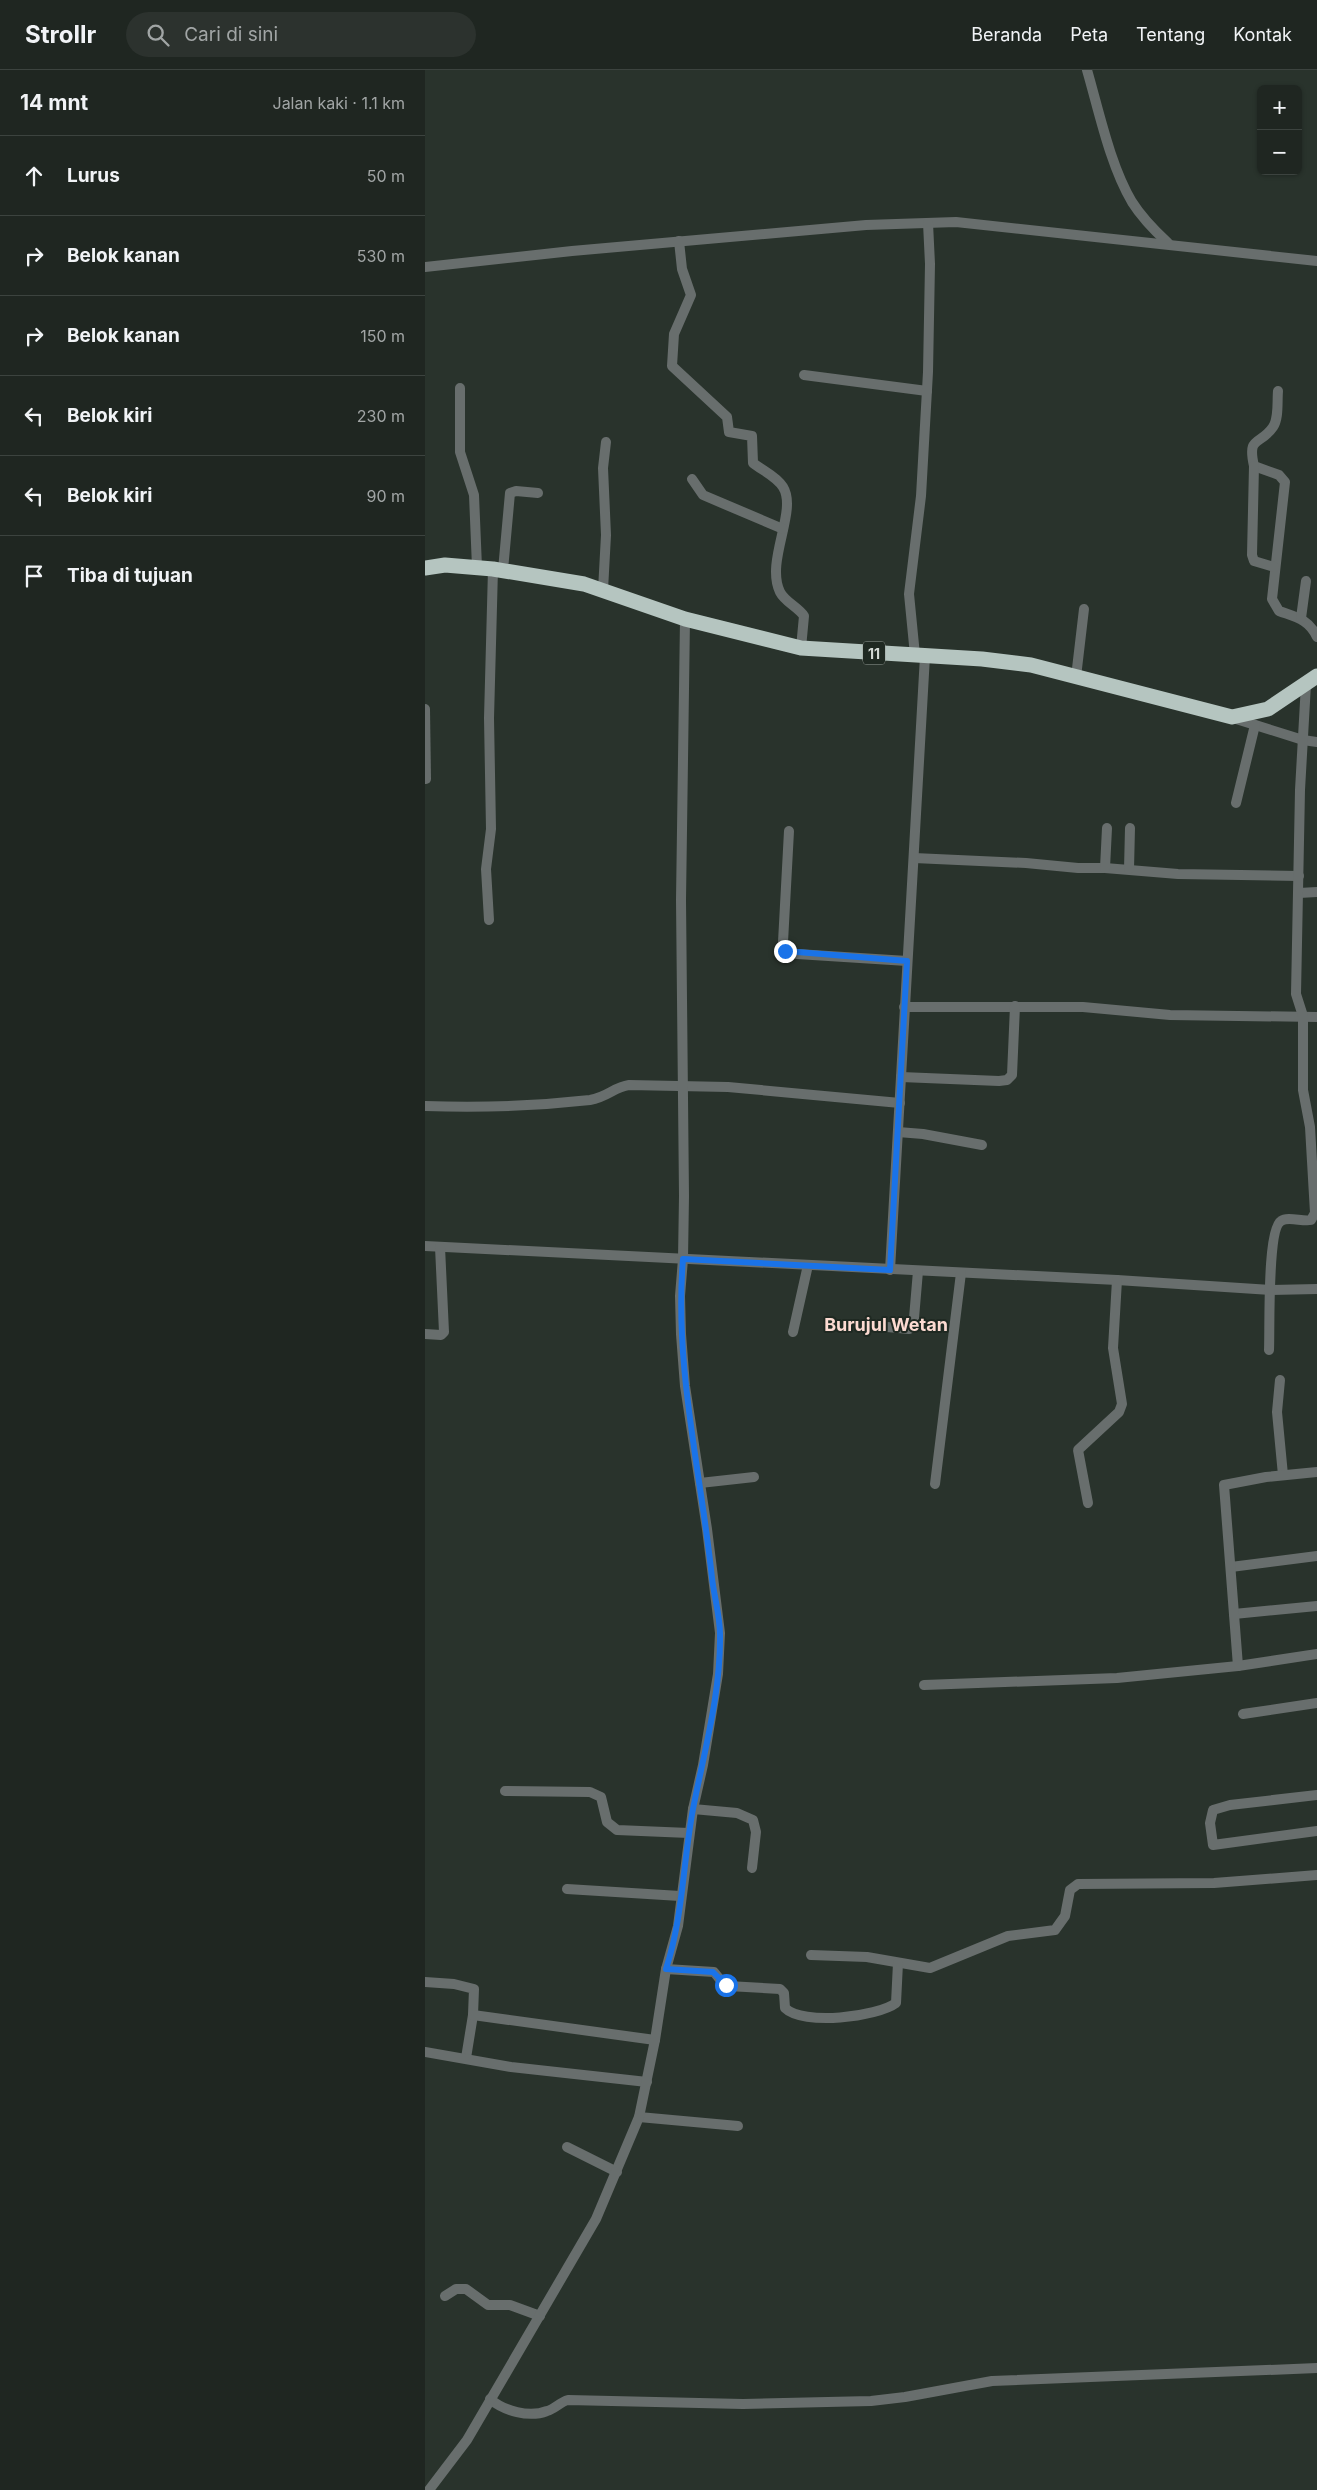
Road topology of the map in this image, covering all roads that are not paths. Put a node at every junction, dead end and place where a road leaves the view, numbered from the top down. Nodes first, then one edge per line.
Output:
1 (1087, 70) edge
2 (928, 223) junction
3 (679, 241) junction
4 (1168, 243) junction
5 (1317, 261) edge
6 (425, 267) edge
7 (804, 375) dead end
8 (460, 388) dead end
9 (927, 391) junction
10 (1278, 391) dead end
11 (606, 442) dead end
12 (1254, 466) junction
13 (692, 479) dead end
14 (538, 493) dead end
15 (783, 529) junction
16 (477, 567) junction
17 (1274, 567) junction
18 (425, 568) edge
19 (498, 569) junction
20 (1306, 581) dead end
21 (603, 590) junction
22 (1084, 609) dead end
23 (1301, 618) junction
24 (685, 620) junction
25 (1317, 637) edge
26 (801, 648) junction
27 (920, 655) junction
28 (1076, 677) junction
29 (1311, 680) edge
30 (425, 709) edge
31 (1232, 717) junction
32 (1255, 725) junction
33 (1303, 740) junction
34 (1317, 742) edge
35 (426, 778) dead end
36 (1236, 803) dead end
37 (1107, 828) dead end
38 (1130, 828) dead end
39 (789, 831) dead end
40 (914, 858) junction
41 (1105, 868) junction
42 (1129, 869) junction
43 (1299, 876) junction
44 (1317, 892) edge
45 (1299, 893) junction
46 (489, 920) dead end
47 (907, 961) junction
48 (1015, 1006) junction
49 (904, 1007) junction
50 (1303, 1016) junction
51 (1317, 1017) edge
52 (901, 1076) junction
53 (683, 1086) junction
54 (900, 1103) junction
55 (425, 1106) edge
56 (898, 1132) junction
57 (982, 1145) dead end
58 (425, 1246) edge
59 (440, 1247) junction
60 (683, 1259) junction
61 (808, 1265) junction
62 (890, 1270) junction
63 (919, 1271) junction
64 (961, 1273) junction
65 (1117, 1280) junction
66 (1317, 1289) edge
67 (1271, 1290) junction
68 (865, 1325) dead end
69 (793, 1332) dead end
70 (425, 1334) edge
71 (1269, 1350) dead end
72 (1280, 1380) dead end
73 (1317, 1472) edge
74 (1283, 1475) junction
75 (754, 1477) dead end
76 (700, 1483) junction
77 (935, 1484) dead end
78 (1088, 1503) dead end
79 (1317, 1556) edge
80 (1231, 1567) junction
81 (1317, 1606) edge
82 (1234, 1614) junction
83 (1317, 1654) edge
84 (1238, 1666) junction
85 (924, 1685) dead end
86 (1317, 1703) edge
87 (1243, 1714) dead end
88 (505, 1791) dead end
89 (1317, 1795) edge
90 (693, 1809) junction
91 (1317, 1831) edge
92 (689, 1833) junction
93 (752, 1868) dead end
94 (1317, 1875) edge
95 (567, 1889) dead end
96 (680, 1896) junction
97 (811, 1955) dead end
98 (898, 1964) junction
99 (666, 1969) junction
100 (425, 1982) edge
101 (473, 2015) junction
102 (655, 2040) junction
103 (425, 2052) edge
104 (467, 2058) junction
105 (647, 2082) junction
106 (639, 2117) junction
107 (739, 2126) dead end
108 (567, 2147) dead end
109 (617, 2172) junction
110 (445, 2296) dead end
111 (540, 2316) junction
112 (1317, 2368) edge
113 (490, 2399) junction
114 (429, 2490) edge

1 - 4 street
2 - 3 street
2 - 4 street
2 - 9 street
3 - 6 street
3 - 15 street
4 - 5 street
7 - 9 street
8 - 16 street
9 - 27 street
10 - 12 street
11 - 21 street
12 - 17 street
12 - 17 street
13 - 15 street
14 - 19 street
15 - 26 street
16 - 18 highway, 11
16 - 19 highway, 11
17 - 23 street
19 - 21 highway, 11
19 - 46 street
20 - 23 street
21 - 24 highway, 11
22 - 28 street
23 - 25 street
24 - 26 highway, 11
24 - 53 street
26 - 27 highway, 11
27 - 28 highway, 11
27 - 40 street
28 - 31 highway, 11
29 - 31 highway, 11
29 - 33 street
30 - 35 street
31 - 32 street
32 - 33 street
32 - 36 street
33 - 34 street
33 - 43 street
37 - 41 street
38 - 42 street
39 - 47 street
40 - 41 street
40 - 47 street
41 - 42 street
42 - 43 street
43 - 45 street
44 - 45 street
45 - 50 street
47 - 49 street
48 - 49 street
48 - 50 street
48 - 52 street
49 - 52 street
50 - 51 street
50 - 67 street
52 - 54 street
53 - 54 street
53 - 55 street
53 - 60 street
54 - 56 street
56 - 57 street
56 - 62 street
58 - 59 street
59 - 60 street
59 - 70 street
60 - 61 street
60 - 76 street
61 - 62 street
61 - 69 street
62 - 63 street
63 - 64 street
63 - 68 street
64 - 65 street
64 - 77 street
65 - 67 street
65 - 78 street
66 - 67 street
67 - 71 street
72 - 74 street
73 - 74 street
74 - 80 street
75 - 76 street
76 - 90 street
79 - 80 street
80 - 82 street
81 - 82 street
82 - 84 street
83 - 84 street
84 - 85 street
86 - 87 street
88 - 92 street
89 - 91 street
90 - 92 street
90 - 93 street
92 - 96 street
94 - 98 street
95 - 96 street
96 - 99 street
97 - 98 street
98 - 99 street
99 - 102 street
100 - 101 street
101 - 102 street
101 - 104 street
102 - 105 street
103 - 104 street
104 - 105 street
105 - 106 street
106 - 107 street
106 - 109 street
108 - 109 street
109 - 111 street
110 - 111 street
111 - 113 street
112 - 113 street
113 - 114 street

